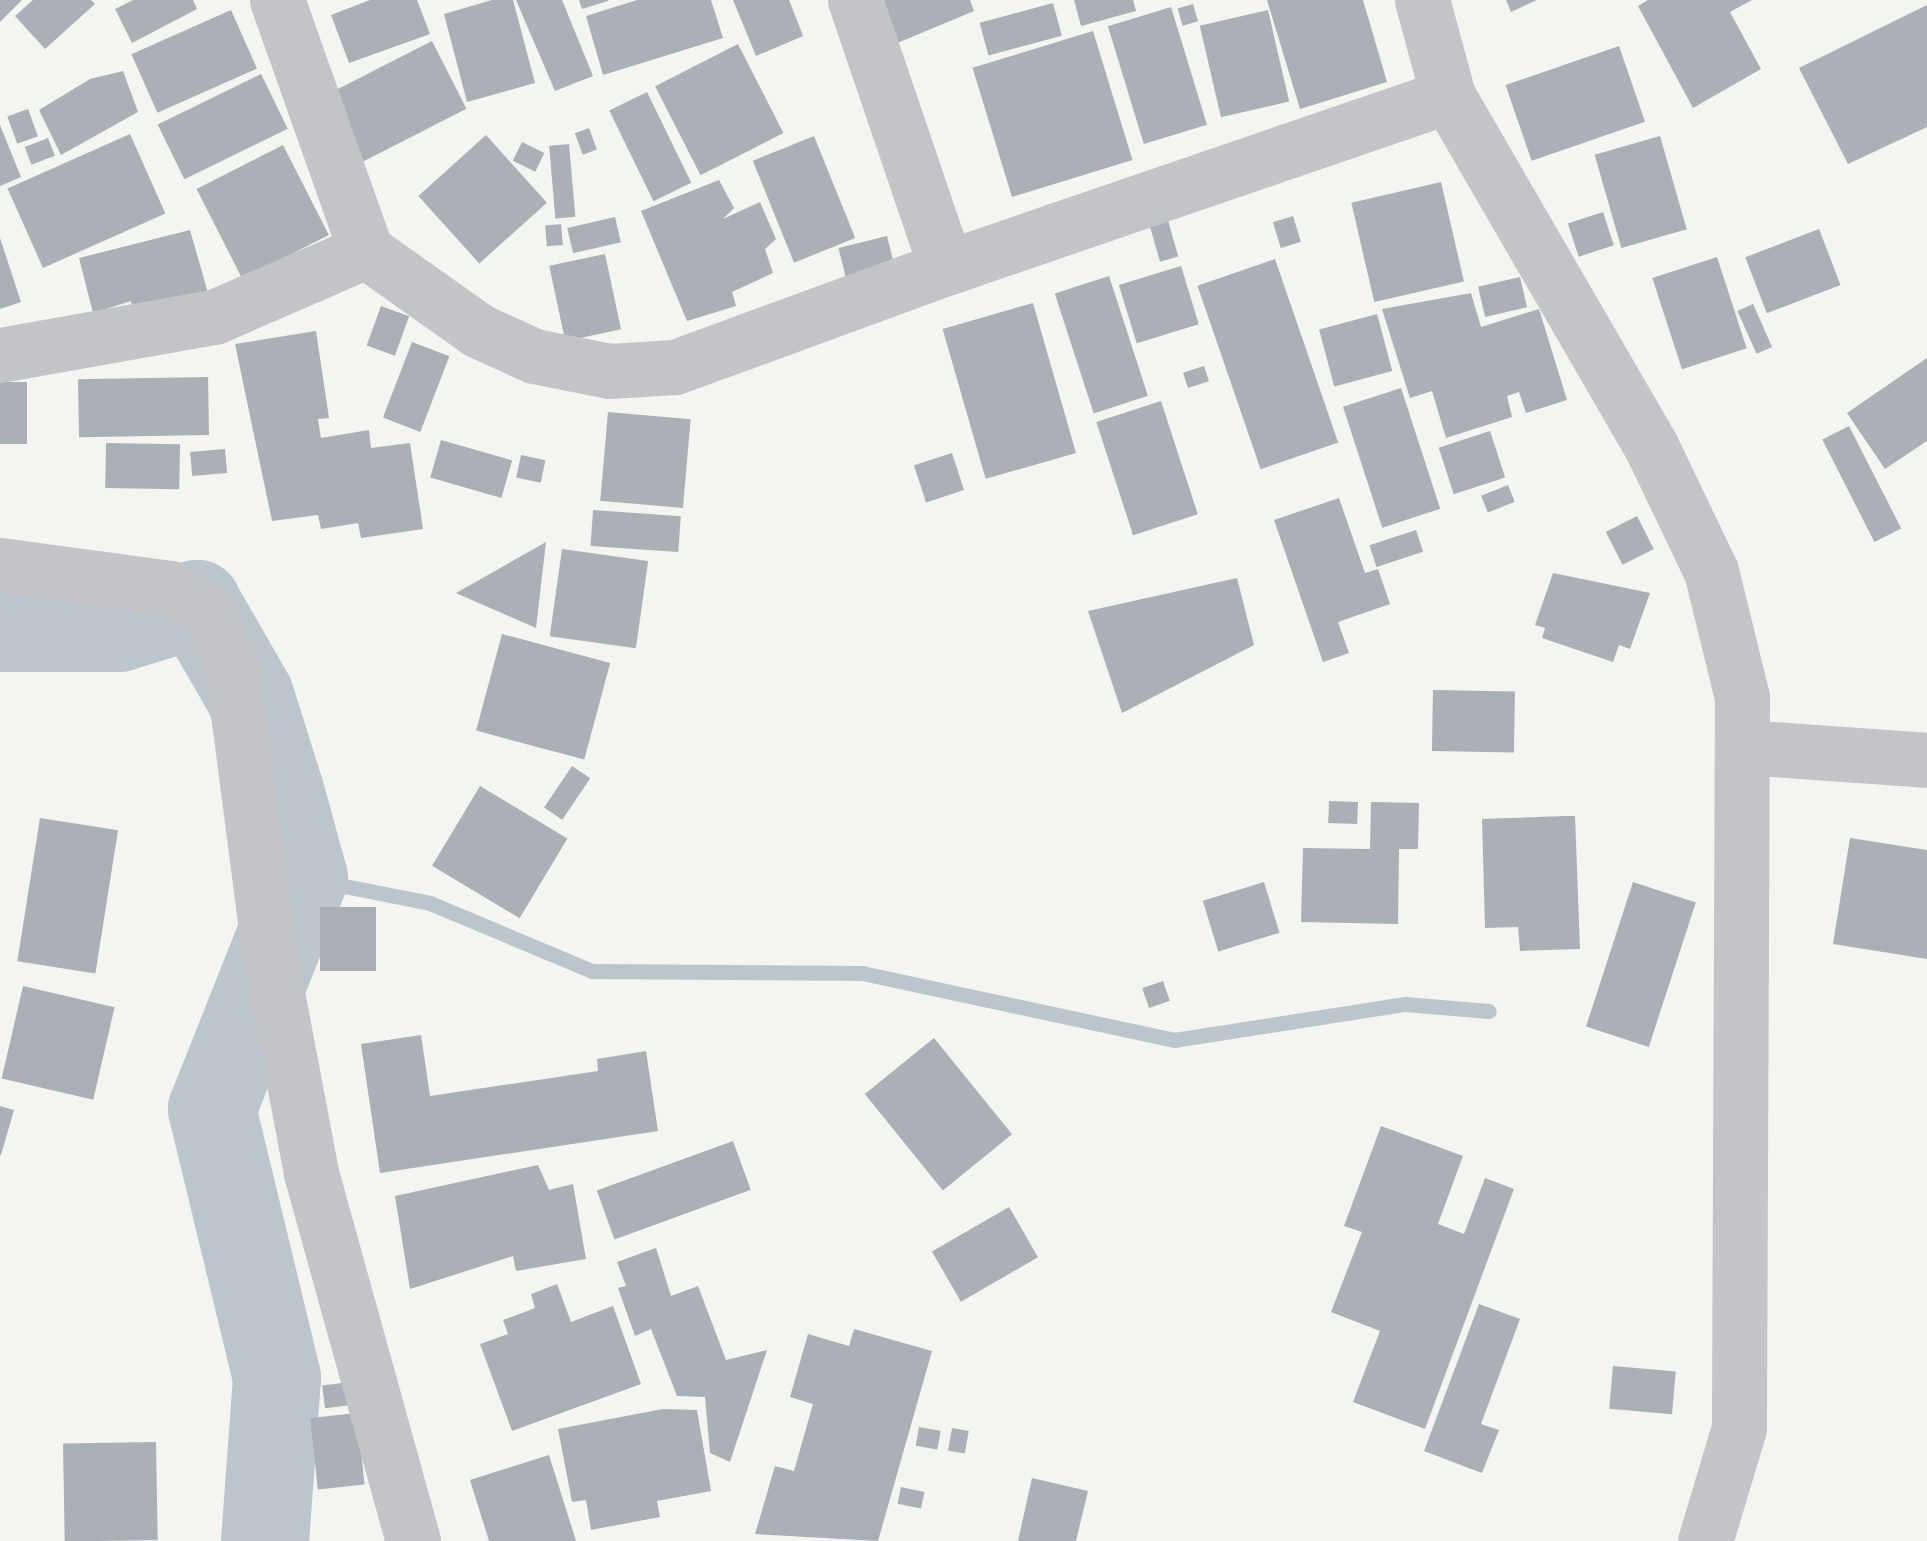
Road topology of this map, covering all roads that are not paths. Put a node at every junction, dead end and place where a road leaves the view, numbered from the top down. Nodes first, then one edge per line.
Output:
1 (276, 0) edge
2 (855, 0) edge
3 (1422, 0) edge
4 (1448, 96) junction
5 (366, 250) junction
6 (946, 268) junction
7 (0, 356) edge
8 (0, 565) edge
9 (1743, 747) junction
10 (1927, 760) edge
11 (413, 1541) edge
12 (1706, 1541) edge

1 - 5 street
2 - 6 street
3 - 4 street
4 - 6 street
4 - 9 street
5 - 6 street
5 - 7 street
8 - 11 street
9 - 10 street
9 - 12 street

